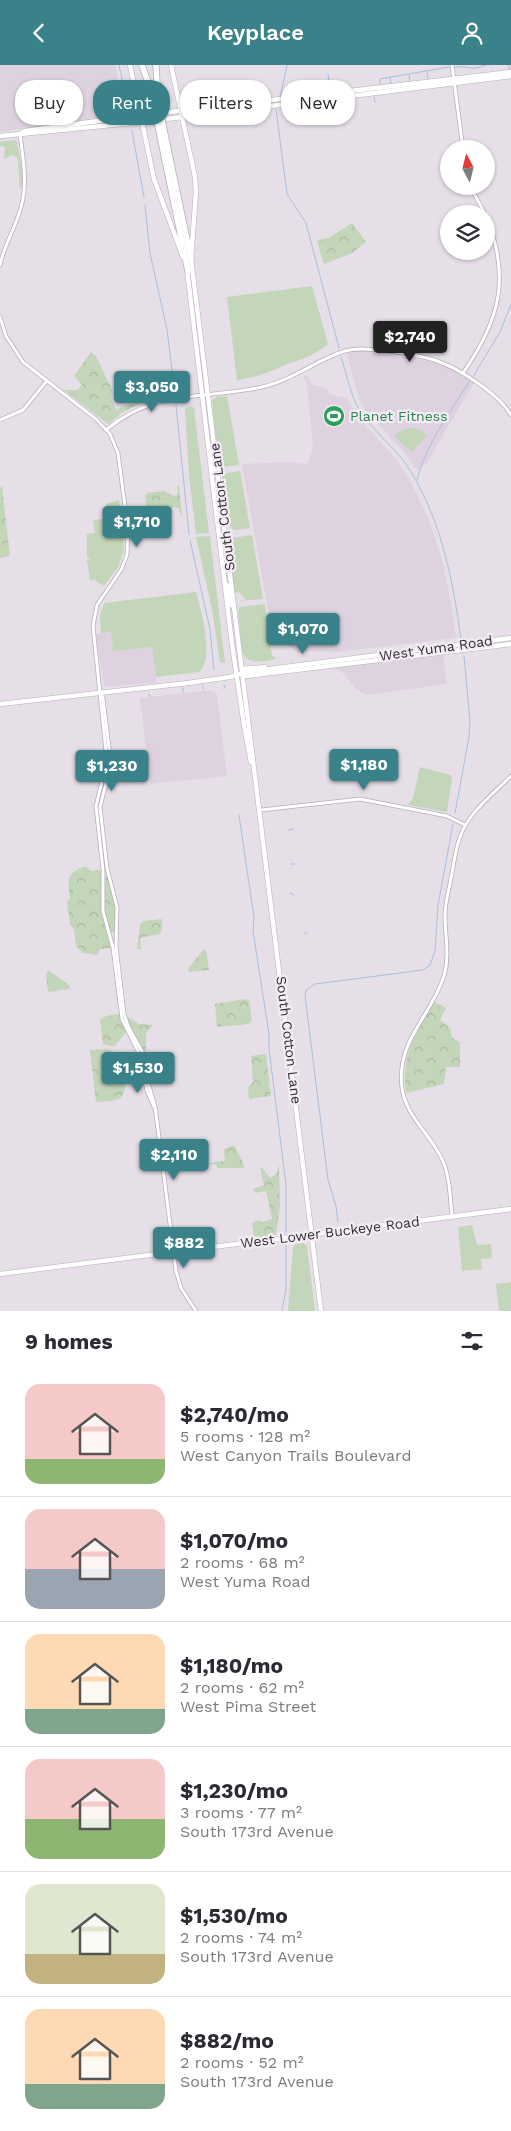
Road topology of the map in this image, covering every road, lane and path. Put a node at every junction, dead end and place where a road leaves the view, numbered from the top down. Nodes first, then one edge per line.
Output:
1 (130, 65) edge
2 (144, 65) edge
3 (156, 65) edge
4 (452, 65) edge
5 (171, 66) edge
6 (511, 72) edge
7 (511, 76) edge
8 (133, 80) edge
9 (148, 80) edge
10 (157, 80) edge
11 (454, 81) junction
12 (278, 103) junction
13 (271, 104) edge
14 (271, 104) edge
15 (180, 106) edge
16 (93, 122) edge
17 (112, 125) edge
18 (143, 125) edge
19 (161, 125) joint
20 (185, 125) edge
21 (20, 134) junction
22 (0, 136) edge
23 (461, 140) edge
24 (495, 232) edge
25 (503, 254) dead end
26 (191, 259) junction
27 (0, 265) edge
28 (188, 271) junction
29 (503, 296) dead end
30 (0, 317) edge
31 (463, 373) junction
32 (46, 382) junction
33 (208, 394) junction
34 (201, 395) junction
35 (511, 415) edge
36 (0, 420) edge
37 (106, 430) junction
38 (207, 440) junction
39 (218, 472) junction
40 (219, 535) junction
41 (225, 535) junction
42 (222, 565) junction
43 (234, 606) junction
44 (511, 639) edge
45 (511, 644) edge
46 (454, 646) junction
47 (475, 646) junction
48 (426, 654) junction
49 (334, 661) junction
50 (292, 670) junction
51 (242, 672) junction
52 (236, 676) junction
53 (100, 693) junction
54 (0, 704) edge
55 (244, 725) junction
56 (252, 745) junction
57 (254, 770) junction
58 (511, 777) edge
59 (261, 810) junction
60 (465, 825) junction
61 (156, 1111) junction
62 (511, 1209) edge
63 (452, 1216) junction
64 (312, 1234) junction
65 (173, 1253) junction
66 (0, 1274) edge
67 (196, 1311) edge
68 (322, 1311) edge

1 - 8 main road, South Cotton Lane
2 - 9 highway, bridge
3 - 10 highway, bridge
4 - 11 street
5 - 15 main road, South Cotton Lane
6 - 11 main road
7 - 11 main road
11 - 12 main road
11 - 23 street
12 - 13 main road
12 - 14 main road
16 - 21 main road
17 - 21 main road
18 - 28 main road, South Cotton Lane
19 - 26 highway
19 - 28 highway
20 - 26 main road, South Cotton Lane
21 - 22 main road
21 - 27 street
24 - 25 street
26 - 33 main road, South Cotton Lane
28 - 34 main road, South Cotton Lane
29 - 31 street
30 - 32 street
31 - 33 street
31 - 35 street
32 - 36 street
32 - 37 street
33 - 34 street
33 - 39 main road, South Cotton Lane
34 - 37 street
34 - 38 main road, South Cotton Lane
37 - 53 street
38 - 39 main road
38 - 40 main road, South Cotton Lane
39 - 41 main road, South Cotton Lane
40 - 41 main road
40 - 42 main road, South Cotton Lane
41 - 43 main road, South Cotton Lane
42 - 43 main road
42 - 52 main road, South Cotton Lane
43 - 51 main road, South Cotton Lane
44 - 47 main road, West Yuma Road
45 - 47 main road, West Yuma Road
46 - 47 main road, West Yuma Road
46 - 48 main road
46 - 49 main road, West Yuma Road
47 - 48 main road, West Yuma Road
48 - 50 main road, West Yuma Road
49 - 50 main road
49 - 51 main road, West Yuma Road
50 - 51 main road, West Yuma Road
51 - 52 main road, West Yuma Road
51 - 56 main road, South Cotton Lane
52 - 53 main road, West Yuma Road
52 - 55 main road, South Cotton Lane
53 - 54 main road, West Yuma Road
53 - 61 street
53 - 61 street
55 - 56 main road
55 - 57 main road, South Cotton Lane
56 - 57 main road, South Cotton Lane
57 - 59 main road, South Cotton Lane
58 - 60 street
59 - 60 street
59 - 64 main road, South Cotton Lane
60 - 63 street
61 - 65 street
62 - 63 main road, West Lower Buckeye Road
63 - 64 main road, West Lower Buckeye Road
64 - 65 main road, West Lower Buckeye Road
64 - 68 main road, South Cotton Lane
65 - 66 main road, West Lower Buckeye Road
65 - 67 street

